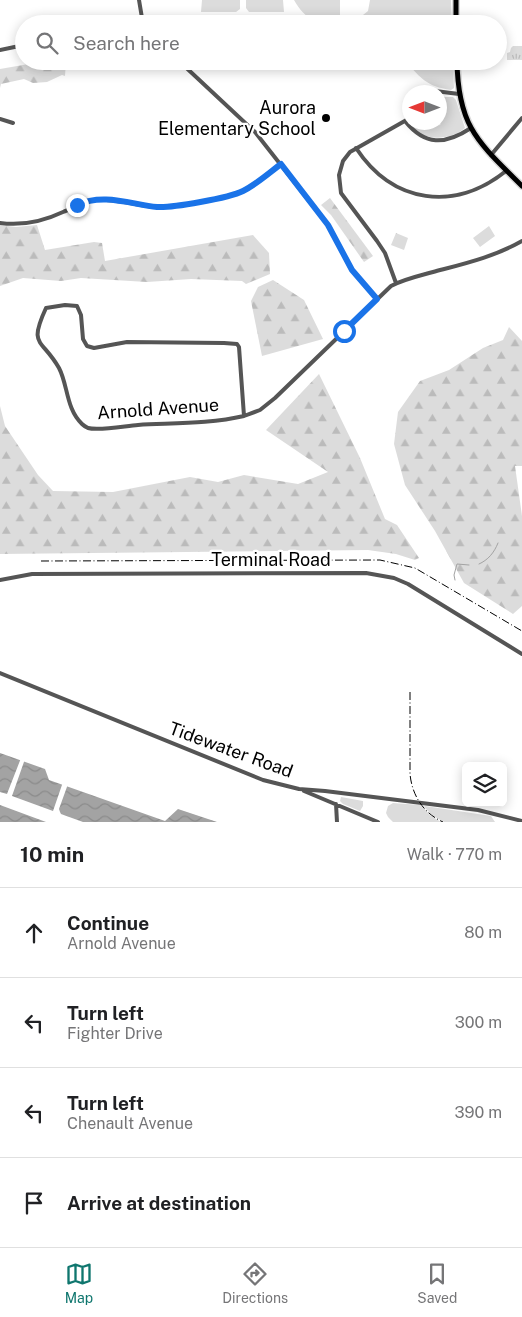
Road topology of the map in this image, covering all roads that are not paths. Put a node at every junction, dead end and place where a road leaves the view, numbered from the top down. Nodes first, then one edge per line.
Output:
1 (139, 0) edge
2 (456, 0) edge
3 (142, 15) edge
4 (456, 15) edge
5 (15, 47) edge
6 (0, 50) edge
7 (190, 70) edge
8 (457, 70) edge
9 (447, 93) edge
10 (458, 94) junction
11 (522, 118) edge
12 (0, 119) edge
13 (13, 123) dead end
14 (402, 123) edge
15 (470, 128) junction
16 (413, 130) edge
17 (356, 148) junction
18 (491, 155) junction
19 (281, 164) junction
20 (506, 171) junction
21 (522, 186) edge
22 (0, 223) edge
23 (522, 241) edge
24 (396, 283) junction
25 (377, 299) junction
26 (244, 416) junction
27 (0, 580) edge
28 (522, 654) edge
29 (0, 674) edge
30 (299, 789) junction
31 (336, 804) junction
32 (522, 821) edge
33 (337, 822) edge
34 (378, 822) edge

1 - 3 street
2 - 4 main road
5 - 6 street
7 - 19 street
8 - 10 main road
9 - 10 street
10 - 15 main road
11 - 18 street
12 - 13 street
14 - 17 street
15 - 16 street
15 - 18 main road
17 - 20 street
17 - 24 street
18 - 20 main road
19 - 22 street
19 - 25 street
20 - 21 main road
23 - 24 street, Arnold Avenue
24 - 25 street, Arnold Avenue
25 - 26 street, Arnold Avenue
26 - 26 street, Arnold Avenue
27 - 28 street, Terminal Road
29 - 30 street, Tidewater Road
30 - 31 street
30 - 32 street, Tidewater Road
31 - 33 street
31 - 34 street

